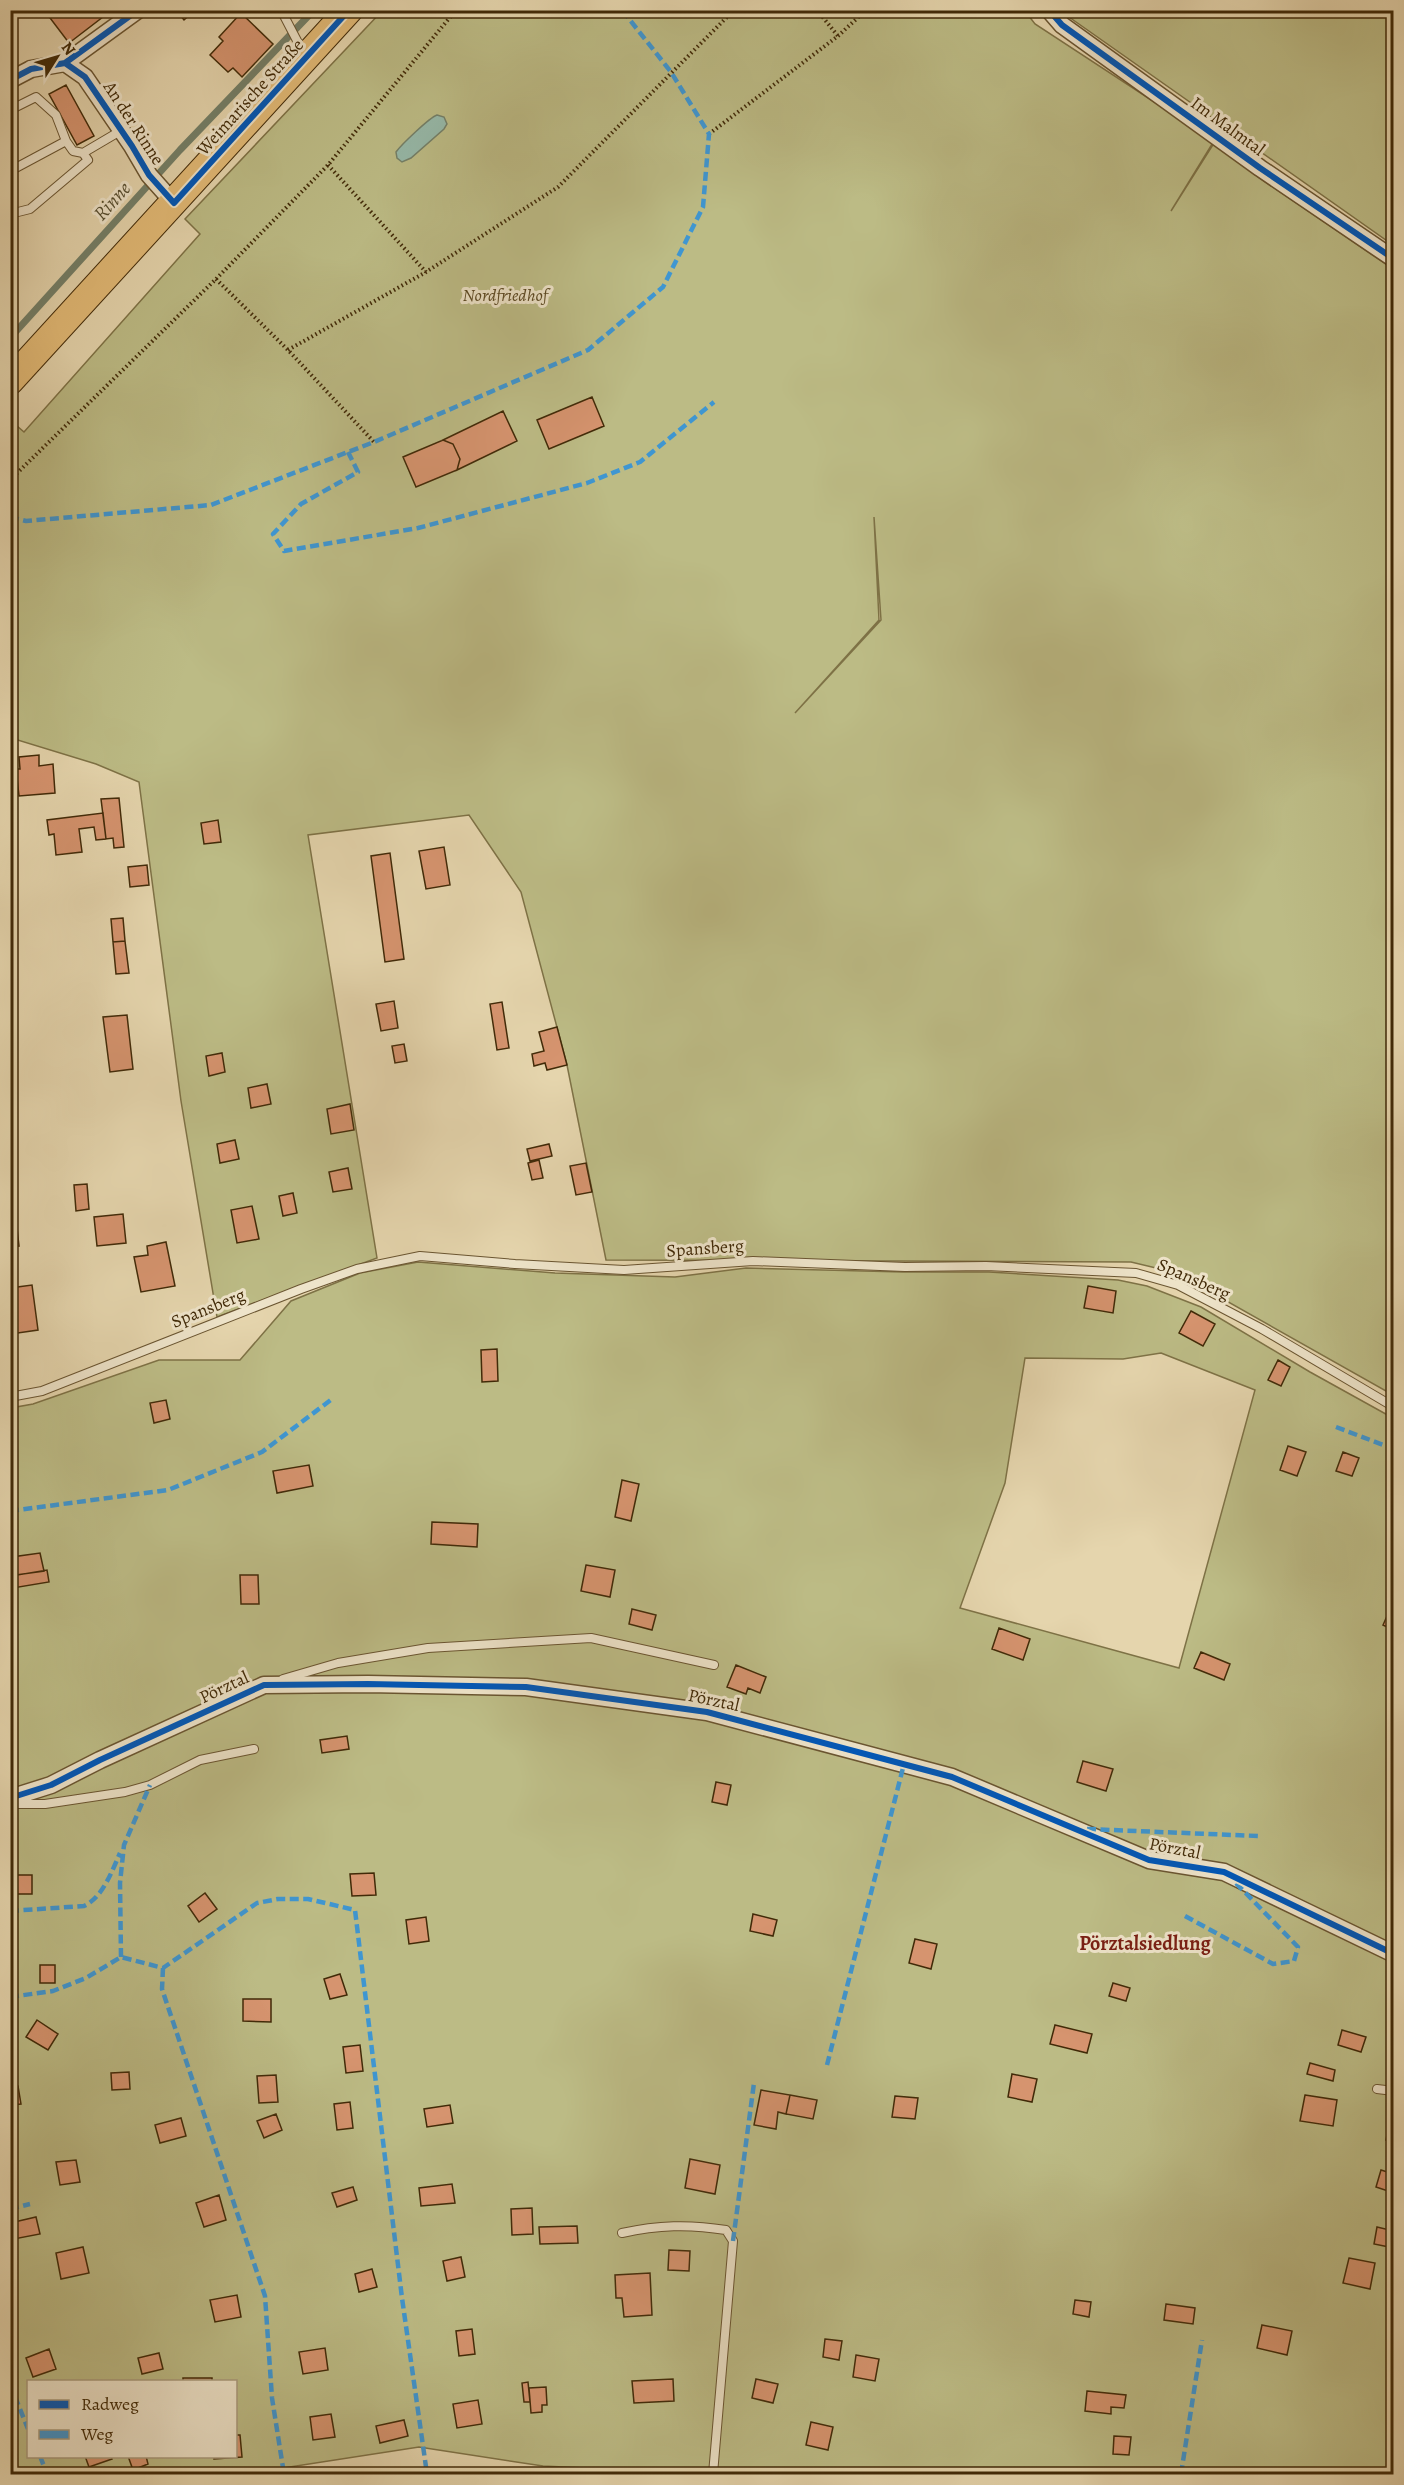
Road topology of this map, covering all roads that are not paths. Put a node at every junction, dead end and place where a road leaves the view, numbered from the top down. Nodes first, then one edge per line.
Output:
1 (138, 10) edge
2 (281, 10) edge
3 (349, 10) edge
4 (1049, 10) edge
5 (303, 53) junction
6 (65, 63) junction
7 (10, 80) edge
8 (10, 110) edge
9 (122, 130) junction
10 (66, 141) junction
11 (83, 153) junction
12 (10, 171) edge
13 (160, 189) junction
14 (10, 214) edge
15 (1394, 259) edge
16 (10, 381) edge
17 (10, 1397) edge
18 (1394, 1407) edge
19 (714, 1665) dead end
20 (264, 1685) junction
21 (254, 1749) dead end
22 (10, 1798) edge
23 (10, 1804) edge
24 (1393, 1954) edge
25 (1377, 2089) dead end
26 (1394, 2091) edge
27 (622, 2234) dead end
28 (713, 2475) edge

1 - 6 street
2 - 5 lane
3 - 5 main road, Weimarische Straße
4 - 15 street, Im Malmtal
5 - 13 main road, Weimarische Straße
6 - 7 street
6 - 9 street, An der Rinne
8 - 10 lane
9 - 11 lane
9 - 13 street, An der Rinne
10 - 11 lane
10 - 12 lane
11 - 14 lane
13 - 16 main road, Weimarische Straße
17 - 18 lane, Spansberg
19 - 20 lane
20 - 22 street, Pörztal
20 - 24 street, Pörztal
21 - 23 lane
25 - 26 lane
27 - 28 lane

